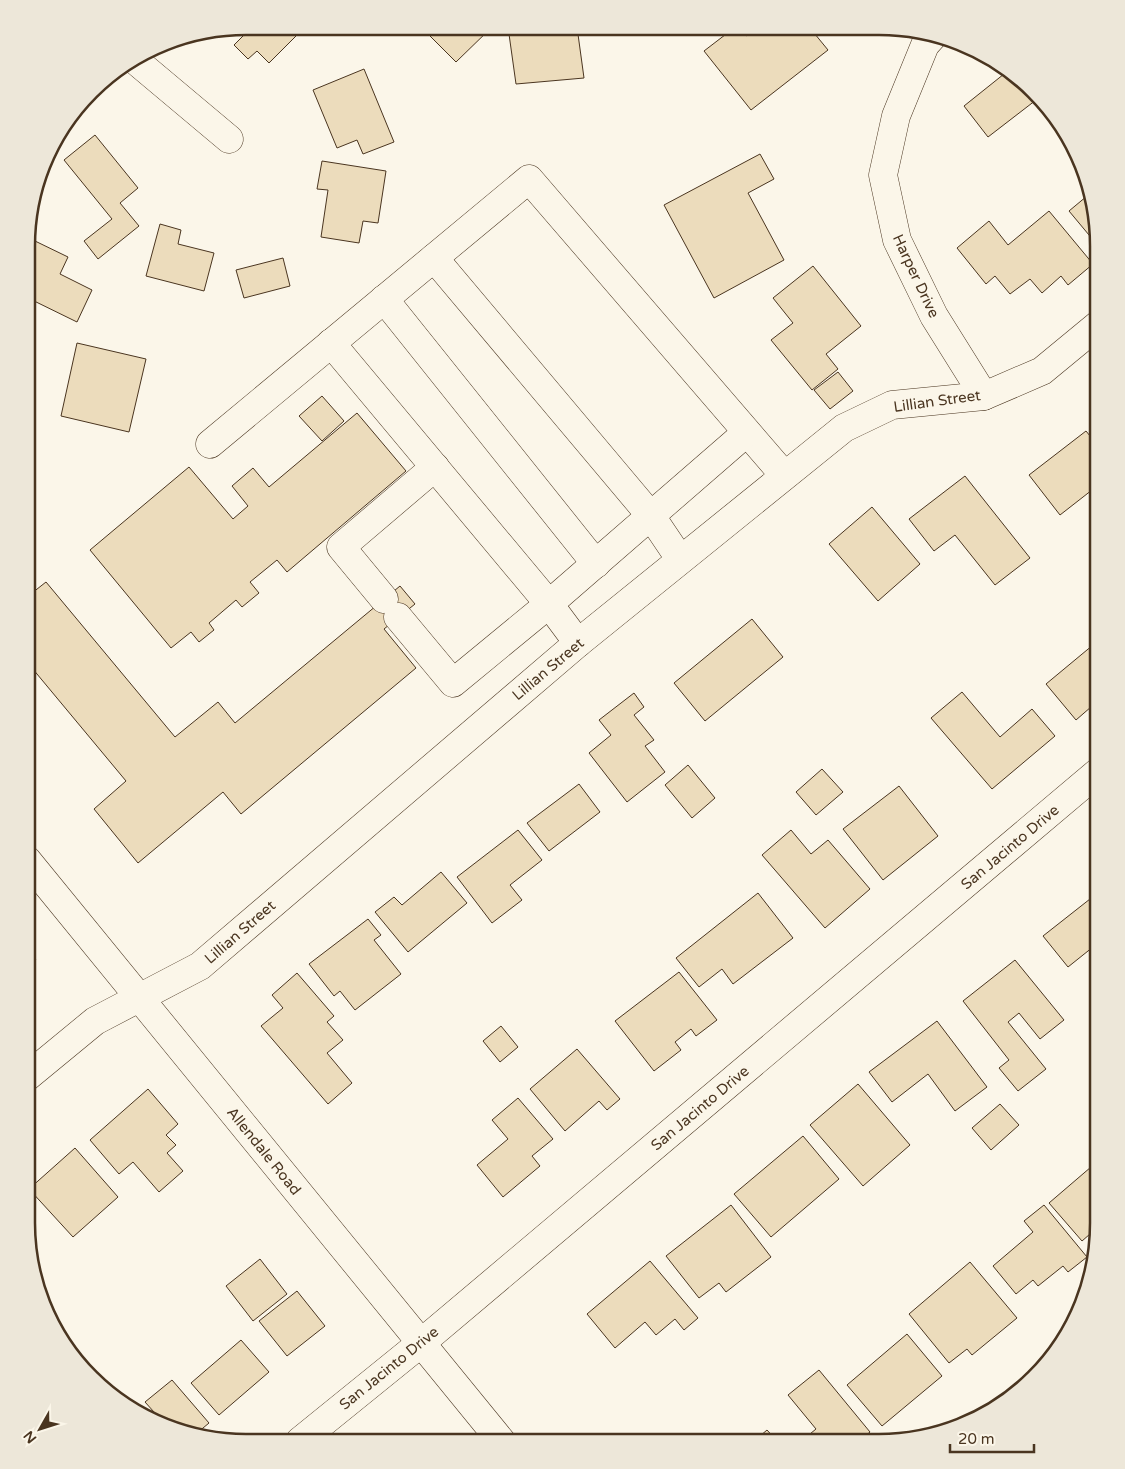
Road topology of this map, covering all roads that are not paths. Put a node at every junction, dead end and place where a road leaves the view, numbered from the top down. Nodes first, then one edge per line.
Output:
1 (929, 41) edge
2 (139, 64) edge
3 (229, 139) dead end
4 (434, 258) junction
5 (384, 299) junction
6 (1090, 331) edge
7 (331, 343) junction
8 (984, 396) junction
9 (746, 433) junction
10 (210, 444) dead end
11 (435, 467) junction
12 (784, 475) junction
13 (651, 516) junction
14 (680, 559) junction
15 (596, 564) junction
16 (550, 604) junction
17 (578, 643) junction
18 (1090, 784) edge
19 (35, 870) edge
20 (140, 1000) junction
21 (35, 1070) edge
22 (421, 1342) junction
23 (309, 1434) edge
24 (496, 1434) edge

1 - 8 street, Harper Drive
2 - 3 street
4 - 5 street
4 - 9 street
4 - 13 street
5 - 7 street
5 - 15 street
6 - 8 street, Lillian Street
7 - 10 street
7 - 11 street
8 - 12 street, Lillian Street
9 - 12 street
9 - 13 street
11 - 16 street
11 - 16 street
12 - 14 street, Lillian Street
13 - 14 street
13 - 15 street
14 - 17 street, Lillian Street
15 - 16 street
16 - 17 street
17 - 20 street, Lillian Street
18 - 22 street, San Jacinto Drive
19 - 20 street, Allendale Road
20 - 21 street, Lillian Street
20 - 22 street, Allendale Road
22 - 23 street, San Jacinto Drive
22 - 24 street, Allendale Road

